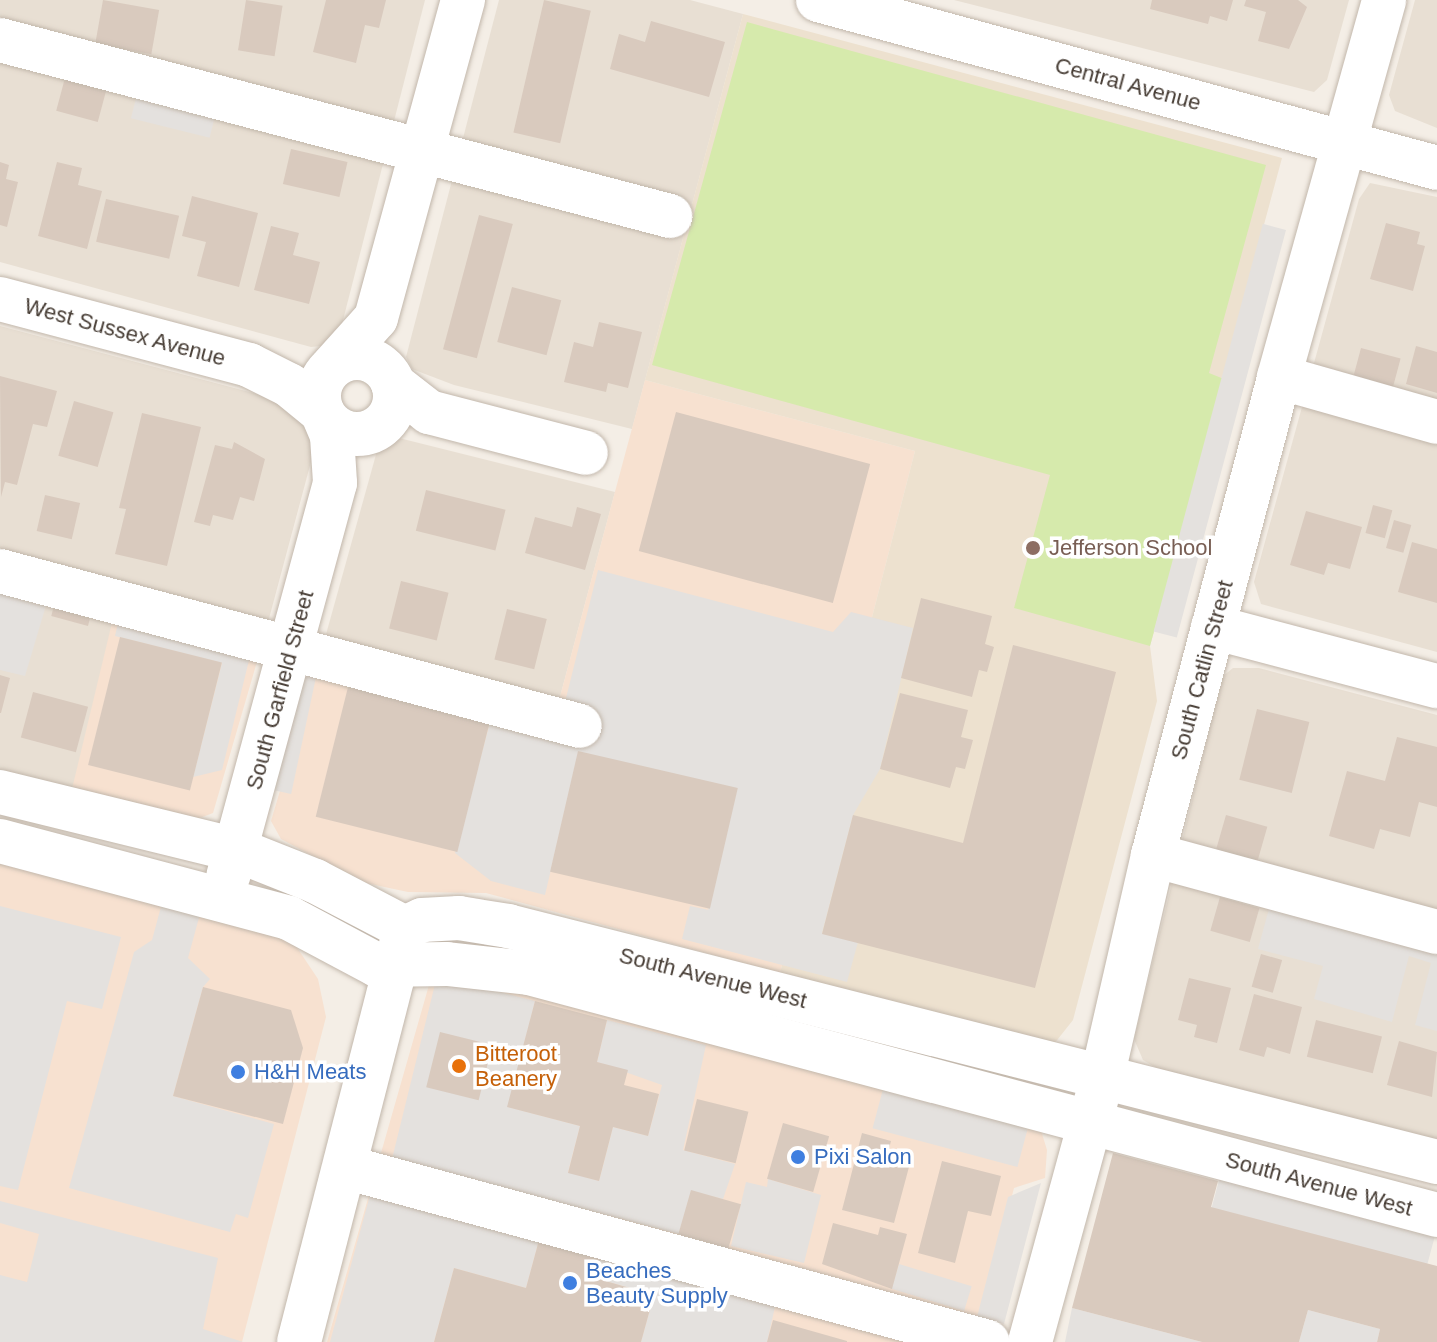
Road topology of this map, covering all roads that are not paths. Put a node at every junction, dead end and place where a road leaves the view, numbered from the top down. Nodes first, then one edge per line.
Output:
1 (463, 0) edge
2 (818, 0) edge
3 (1384, 0) edge
4 (0, 40) edge
5 (1343, 143) junction
6 (424, 151) junction
7 (1437, 168) edge
8 (670, 216) dead end
9 (0, 299) edge
10 (376, 318) junction
11 (249, 365) junction
12 (333, 366) junction
13 (1279, 377) junction
14 (393, 384) junction
15 (322, 412) junction
16 (429, 412) junction
17 (1437, 422) edge
18 (376, 428) junction
19 (586, 453) dead end
20 (335, 483) junction
21 (0, 571) edge
22 (1213, 627) junction
23 (291, 650) junction
24 (1437, 686) edge
25 (580, 726) dead end
26 (0, 792) edge
27 (0, 841) edge
28 (237, 850) junction
29 (1153, 855) junction
30 (222, 897) junction
31 (1437, 932) edge
32 (401, 947) junction
33 (1102, 1078) junction
34 (1090, 1123) junction
35 (1437, 1162) edge
36 (345, 1167) junction
37 (1437, 1215) edge
38 (299, 1342) edge
39 (988, 1342) edge
40 (1030, 1342) edge

1 - 6 street
2 - 5 street, Central Avenue
3 - 5 street, South Catlin Street
4 - 6 street
5 - 7 street, Central Avenue
5 - 13 street, South Catlin Street
6 - 8 street
6 - 10 street
9 - 11 street, West Sussex Avenue
10 - 12 street
10 - 14 street
11 - 12 street, West Sussex Avenue
11 - 15 street, West Sussex Avenue
12 - 14 street
12 - 15 street
13 - 17 street
13 - 22 street, South Catlin Street
14 - 16 street
14 - 18 street
15 - 18 street
15 - 20 street, South Garfield Street
16 - 18 street
16 - 19 street
18 - 20 street, South Garfield Street
20 - 23 street, South Garfield Street
21 - 23 street
22 - 24 street
22 - 29 street, South Catlin Street
23 - 25 street
23 - 28 street, South Garfield Street
26 - 28 street
27 - 30 street, South Avenue West
28 - 30 street, South Garfield Street
28 - 32 street
29 - 31 street
29 - 33 street, South Catlin Street
30 - 32 street, South Avenue West
32 - 33 street, South Avenue West
32 - 34 street, South Avenue West
32 - 36 street
33 - 34 street, South Catlin Street
33 - 35 street, South Avenue West
34 - 37 street, South Avenue West
34 - 40 street, South Catlin Street
36 - 38 street
36 - 39 street

